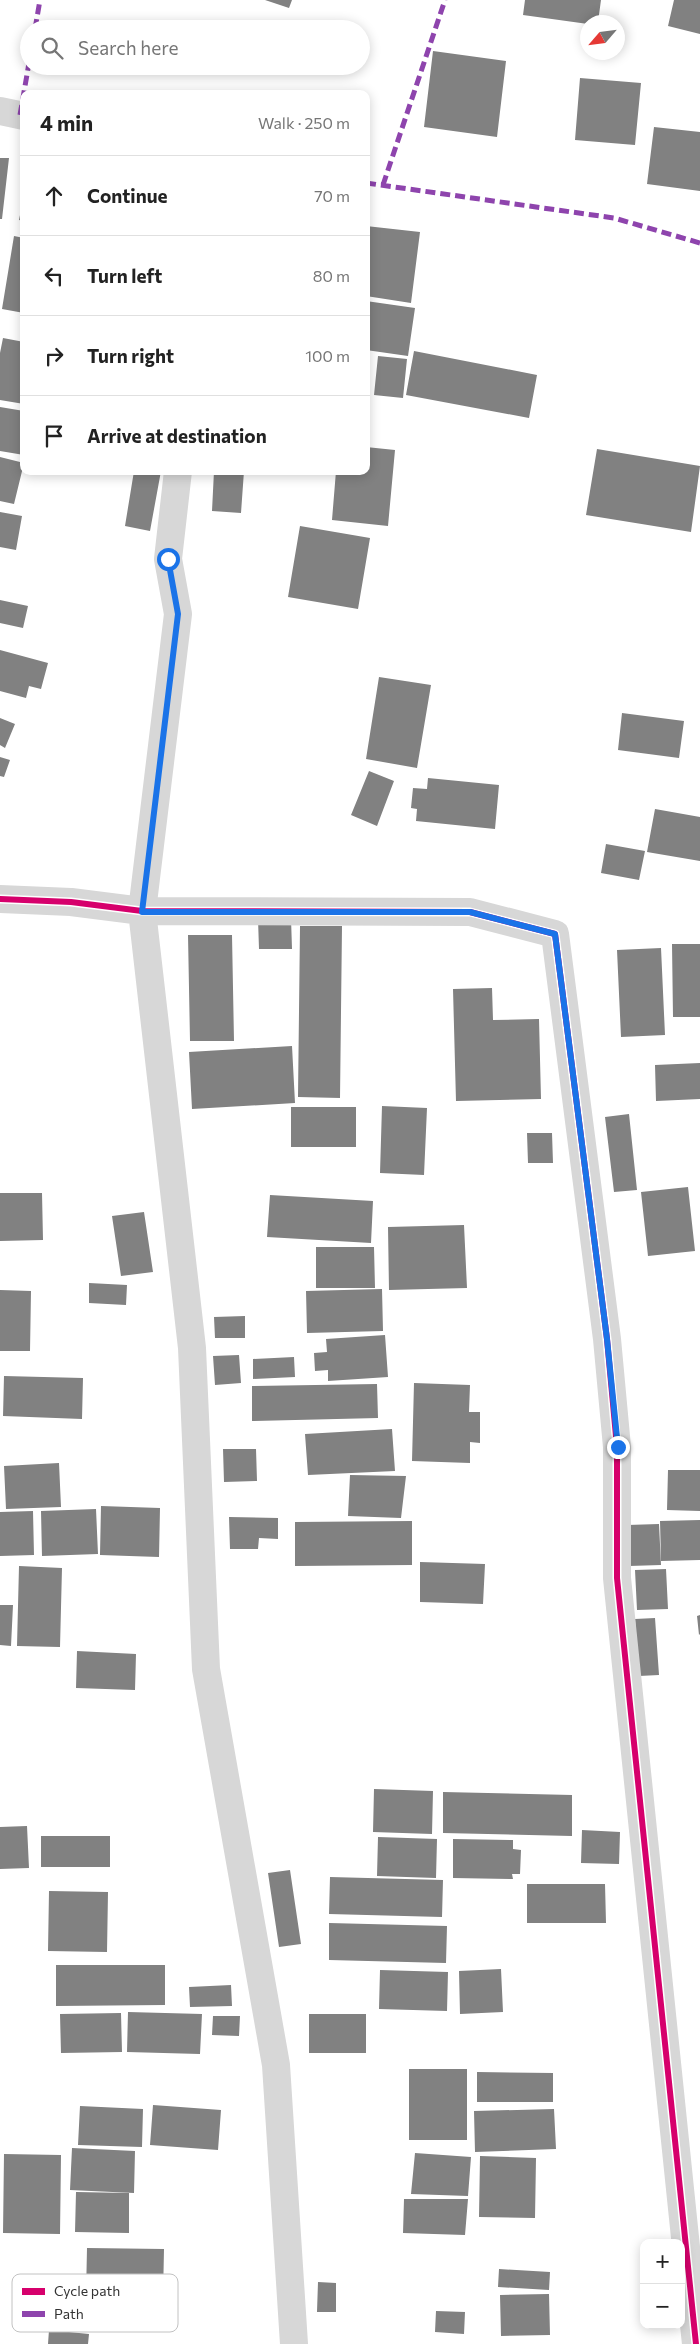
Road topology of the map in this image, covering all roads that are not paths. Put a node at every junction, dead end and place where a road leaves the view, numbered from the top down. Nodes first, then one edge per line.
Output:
1 (0, 111) edge
2 (20, 115) edge
3 (178, 475) edge
4 (0, 899) edge
5 (142, 912) junction
6 (294, 2344) edge
7 (696, 2344) edge

1 - 2 street
3 - 5 street
4 - 5 street
5 - 6 street
5 - 7 street

